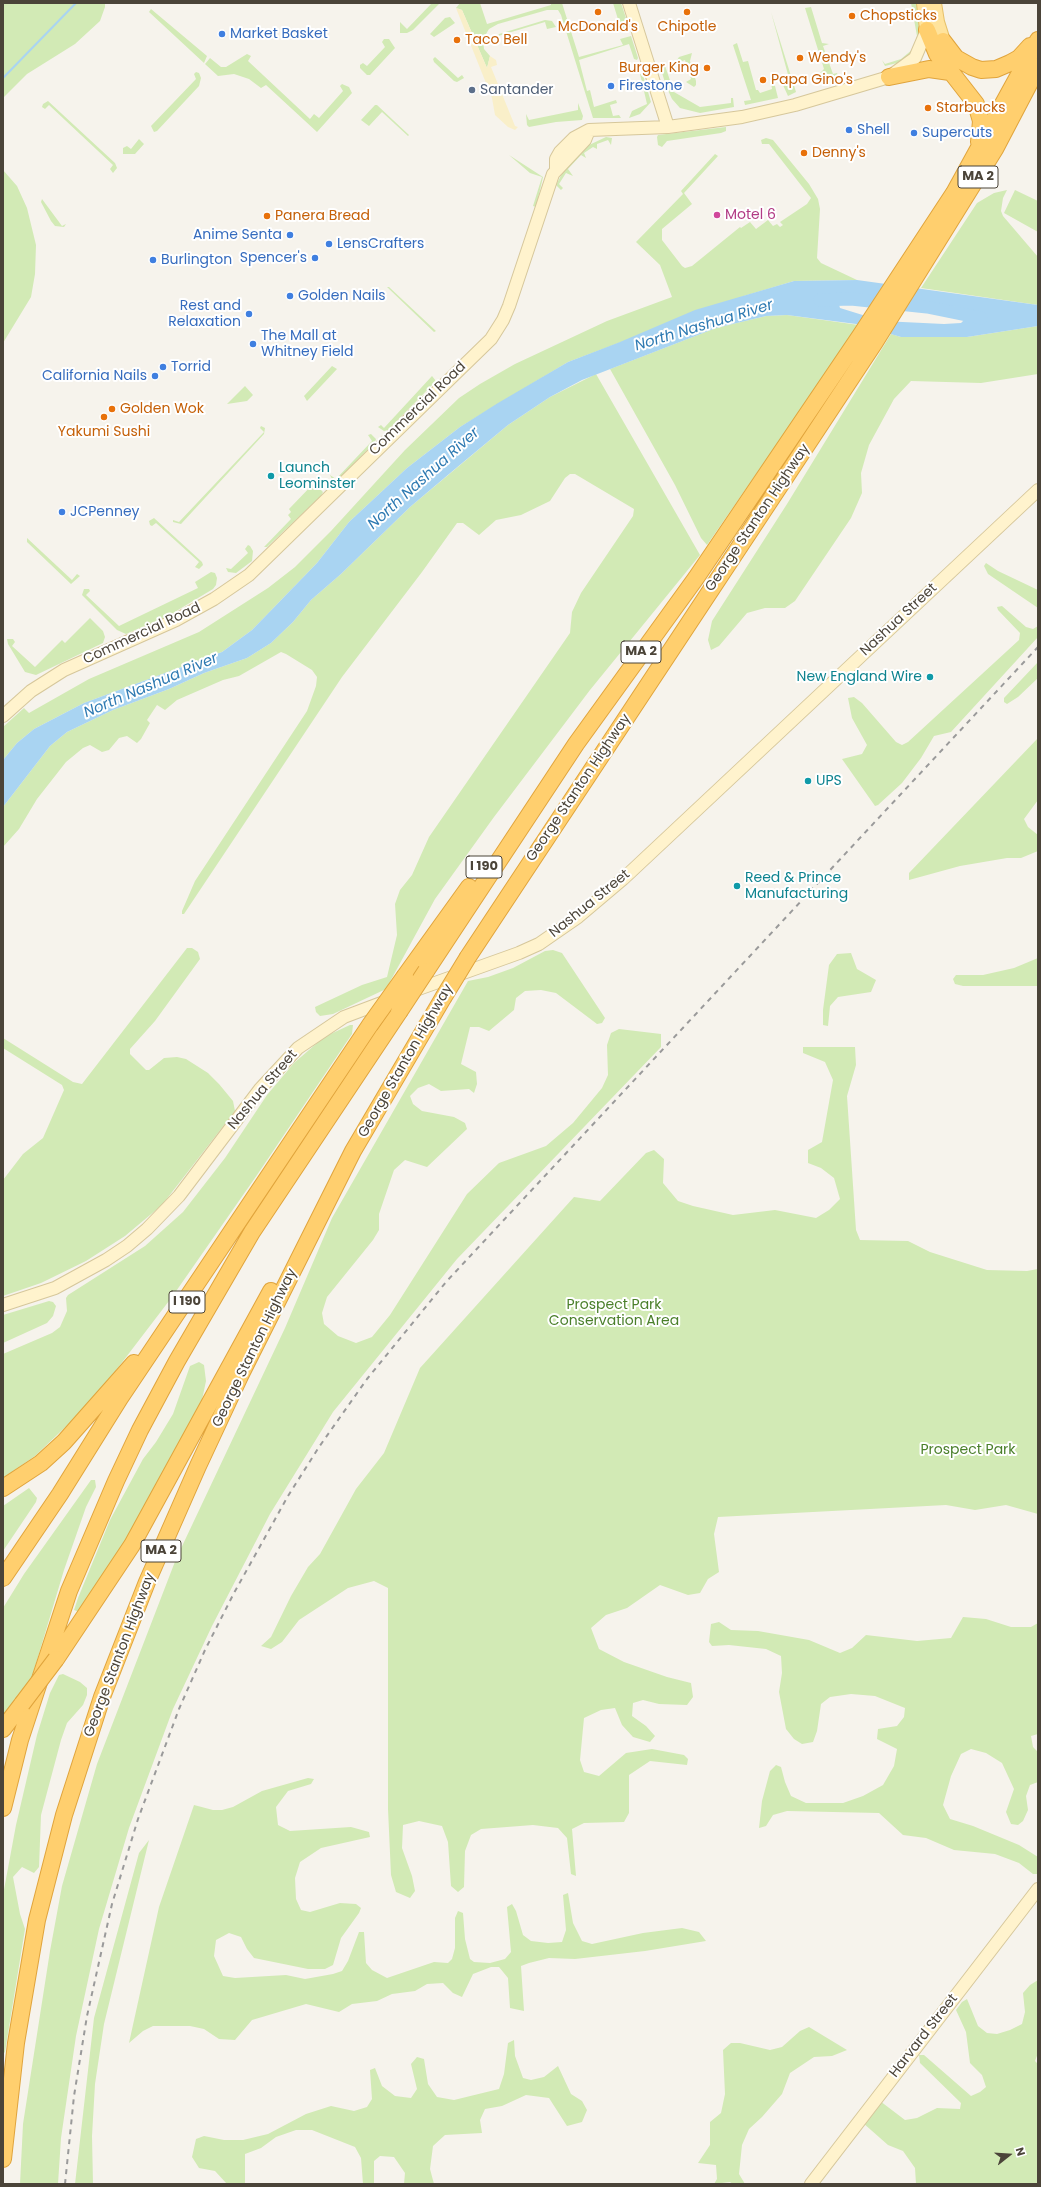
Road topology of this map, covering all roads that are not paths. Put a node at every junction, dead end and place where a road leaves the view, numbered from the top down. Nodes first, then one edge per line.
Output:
1 (629, 3) edge
2 (924, 3) edge
3 (934, 3) edge
4 (937, 3) edge
5 (931, 24) junction
6 (1038, 36) edge
7 (1038, 40) edge
8 (943, 41) joint
9 (1037, 70) edge
10 (950, 72) junction
11 (889, 77) junction
12 (668, 127) junction
13 (977, 151) junction
14 (905, 281) junction
15 (868, 339) junction
16 (1038, 490) edge
17 (3, 716) edge
18 (565, 760) junction
19 (353, 1151) junction
20 (195, 1289) junction
21 (3, 1305) edge
22 (3, 1488) edge
23 (3, 1578) edge
24 (3, 1729) edge
25 (3, 1808) edge
26 (1038, 1888) edge
27 (3, 2154) edge
28 (811, 2184) edge

1 - 12 main road
2 - 5 main road
3 - 5 main road
4 - 5 main road
5 - 8 main road
5 - 10 highway
5 - 11 main road, Commercial Road
6 - 8 highway
7 - 13 highway, George Stanton Highway / MA 2
9 - 14 highway, George Stanton Highway / MA 2
10 - 11 highway
10 - 13 highway
11 - 12 main road, Commercial Road
12 - 17 main road, Commercial Road
13 - 14 highway, George Stanton Highway / MA 2
14 - 15 highway, George Stanton Highway / MA 2
15 - 18 highway, George Stanton Highway / MA 2
15 - 19 highway, George Stanton Highway / MA 2, bridge
16 - 21 main road, Nashua Street
18 - 20 highway, I 190, bridge
18 - 25 highway, George Stanton Highway / MA 2, bridge
19 - 24 highway, bridge
19 - 27 highway, George Stanton Highway / MA 2
20 - 22 highway
20 - 23 highway, I 190
26 - 28 main road, Harvard Street

